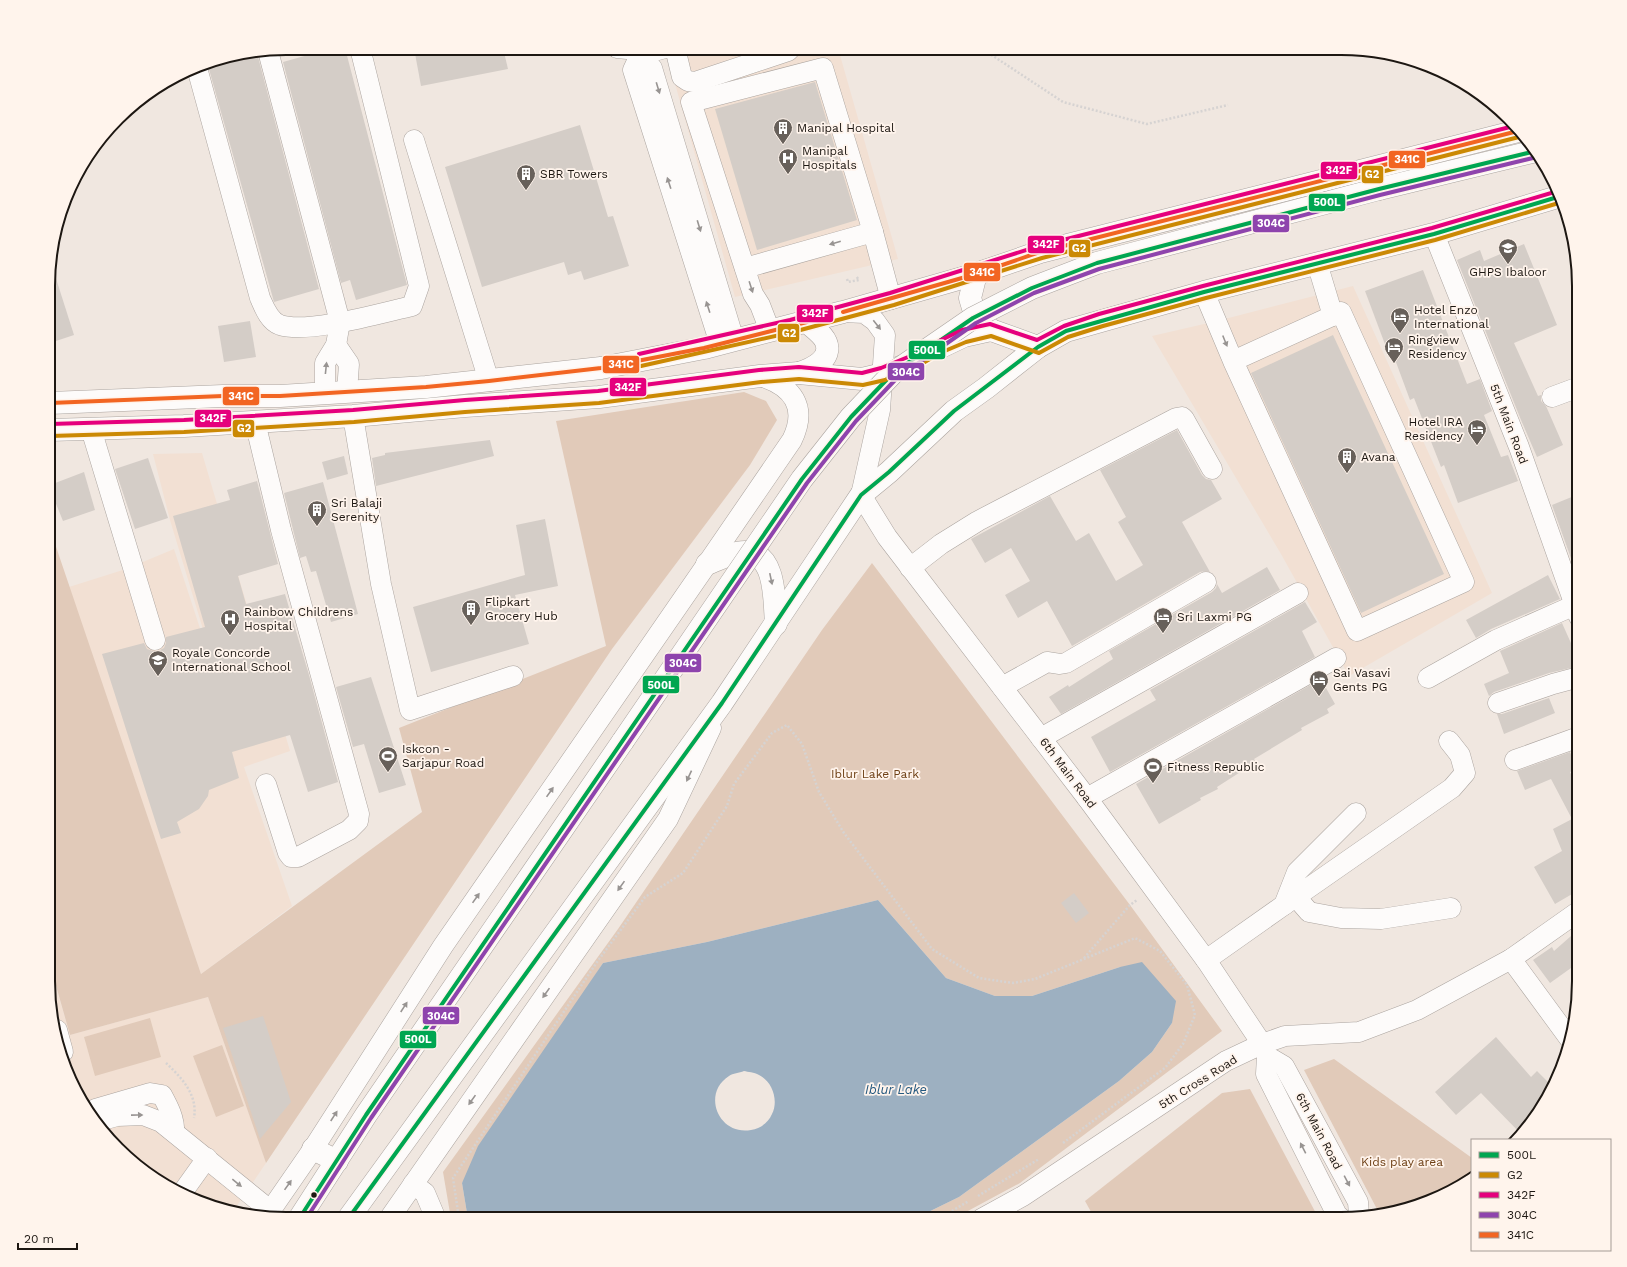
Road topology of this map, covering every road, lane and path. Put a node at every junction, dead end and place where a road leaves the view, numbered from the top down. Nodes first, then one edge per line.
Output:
1 (269, 55) edge
2 (362, 55) edge
3 (638, 55) edge
4 (677, 55) edge
5 (776, 55) edge
6 (992, 55) edge
7 (198, 73) edge
8 (1228, 105) dead end
9 (1513, 132) edge
10 (414, 140) dead end
11 (1529, 153) edge
12 (1554, 198) edge
13 (873, 232) junction
14 (1434, 234) junction
15 (1317, 263) junction
16 (745, 268) junction
17 (976, 274) junction
18 (856, 276) dead end
19 (847, 279) dead end
20 (1204, 292) junction
21 (891, 299) junction
22 (843, 312) junction
23 (1333, 316) junction
24 (340, 322) junction
25 (807, 322) junction
26 (991, 330) junction
27 (770, 331) junction
28 (727, 342) junction
29 (336, 345) junction
30 (1038, 347) junction
31 (1233, 361) junction
32 (799, 373) junction
33 (883, 374) junction
34 (760, 376) junction
35 (489, 381) junction
36 (1572, 390) edge
37 (347, 392) junction
38 (325, 393) junction
39 (1552, 397) dead end
40 (55, 403) edge
41 (353, 416) junction
42 (255, 422) junction
43 (91, 429) junction
44 (55, 430) edge
45 (1212, 470) dead end
46 (861, 495) junction
47 (707, 564) junction
48 (910, 568) junction
49 (1206, 582) dead end
50 (1298, 593) dead end
51 (1572, 597) edge
52 (1572, 613) edge
53 (776, 624) junction
54 (155, 640) dead end
55 (1336, 658) dead end
56 (513, 676) dead end
57 (1428, 678) dead end
58 (1572, 679) edge
59 (1002, 687) junction
60 (722, 702) junction
61 (1498, 703) dead end
62 (1041, 738) junction
63 (1449, 740) dead end
64 (1572, 740) edge
65 (1515, 760) dead end
66 (266, 784) dead end
67 (1087, 798) junction
68 (1356, 813) dead end
69 (1139, 899) dead end
70 (1290, 901) junction
71 (1451, 908) dead end
72 (1572, 915) edge
73 (1511, 959) junction
74 (1083, 960) junction
75 (1206, 960) junction
76 (1566, 1034) edge
77 (1264, 1050) junction
78 (94, 1109) edge
79 (102, 1120) edge
80 (174, 1132) junction
81 (1059, 1147) dead end
82 (313, 1149) junction
83 (207, 1158) junction
84 (1040, 1159) dead end
85 (337, 1161) junction
86 (413, 1184) junction
87 (185, 1189) edge
88 (265, 1211) edge
89 (270, 1212) edge
90 (303, 1212) edge
91 (352, 1212) edge
92 (395, 1212) edge
93 (433, 1212) edge
94 (458, 1212) edge
95 (950, 1212) edge
96 (994, 1212) edge
97 (1335, 1212) edge
98 (1359, 1212) edge

1 - 24 street
2 - 24 street
3 - 28 street
4 - 5 street
6 - 8 path
7 - 24 street
9 - 17 main road
10 - 35 street
11 - 85 main road, bridge
12 - 14 main road
13 -> 16 street
13 - 16 street
13 - 21 street
14 - 15 main road
14 - 51 street, 5th Main Road
15 - 20 main road
15 - 23 street
16 -> 27 street
17 - 21 main road
17 - 26 main road
18 - 19 path
20 - 30 main road
20 -> 31 street
21 - 22 main road
22 - 25 main road
22 -> 33 street
23 - 31 street
23 - 31 street
24 - 29 street
25 - 27 main road
25 - 32 main road
26 - 30 main road
26 - 33 main road
27 - 28 main road
28 - 35 main road
29 - 37 street
38 -> 29 street
30 - 46 main road
32 - 33 main road
32 - 34 main road
33 - 46 street
34 - 41 main road
34 - 47 street
35 - 37 main road
36 - 39 street
37 - 38 main road
38 - 40 main road
41 - 42 main road
41 - 56 street
42 - 43 main road
42 - 66 street
43 - 44 main road
43 - 54 street
45 - 48 street
46 - 48 street, 6th Main Road
46 - 53 main road
47 -> 53 main road
82 -> 47 street
48 - 59 street, 6th Main Road
49 - 59 street
50 - 62 street
52 - 57 street
53 - 60 main road
55 - 67 street
58 - 61 street
59 - 62 street, 6th Main Road
60 -> 86 street
60 - 91 main road
62 - 67 street, 6th Main Road
63 - 70 street
64 - 65 street
67 - 75 street, 6th Main Road
68 - 70 street
69 - 74 path
70 - 71 street
70 - 75 street
72 - 73 street, 5th Cross Road
73 - 76 street
73 - 77 street, 5th Cross Road
74 - 81 path
74 - 94 path
75 - 77 street, 6th Main Road
77 - 96 street, 5th Cross Road
97 -> 77 street, 6th Main Road
77 -> 98 street, 6th Main Road
78 - 80 street
79 -> 80 street
80 - 83 street
82 - 85 main road
89 -> 82 street
83 - 87 street
83 -> 88 street
84 - 95 path
85 - 90 main road
86 - 92 street
86 - 93 street

